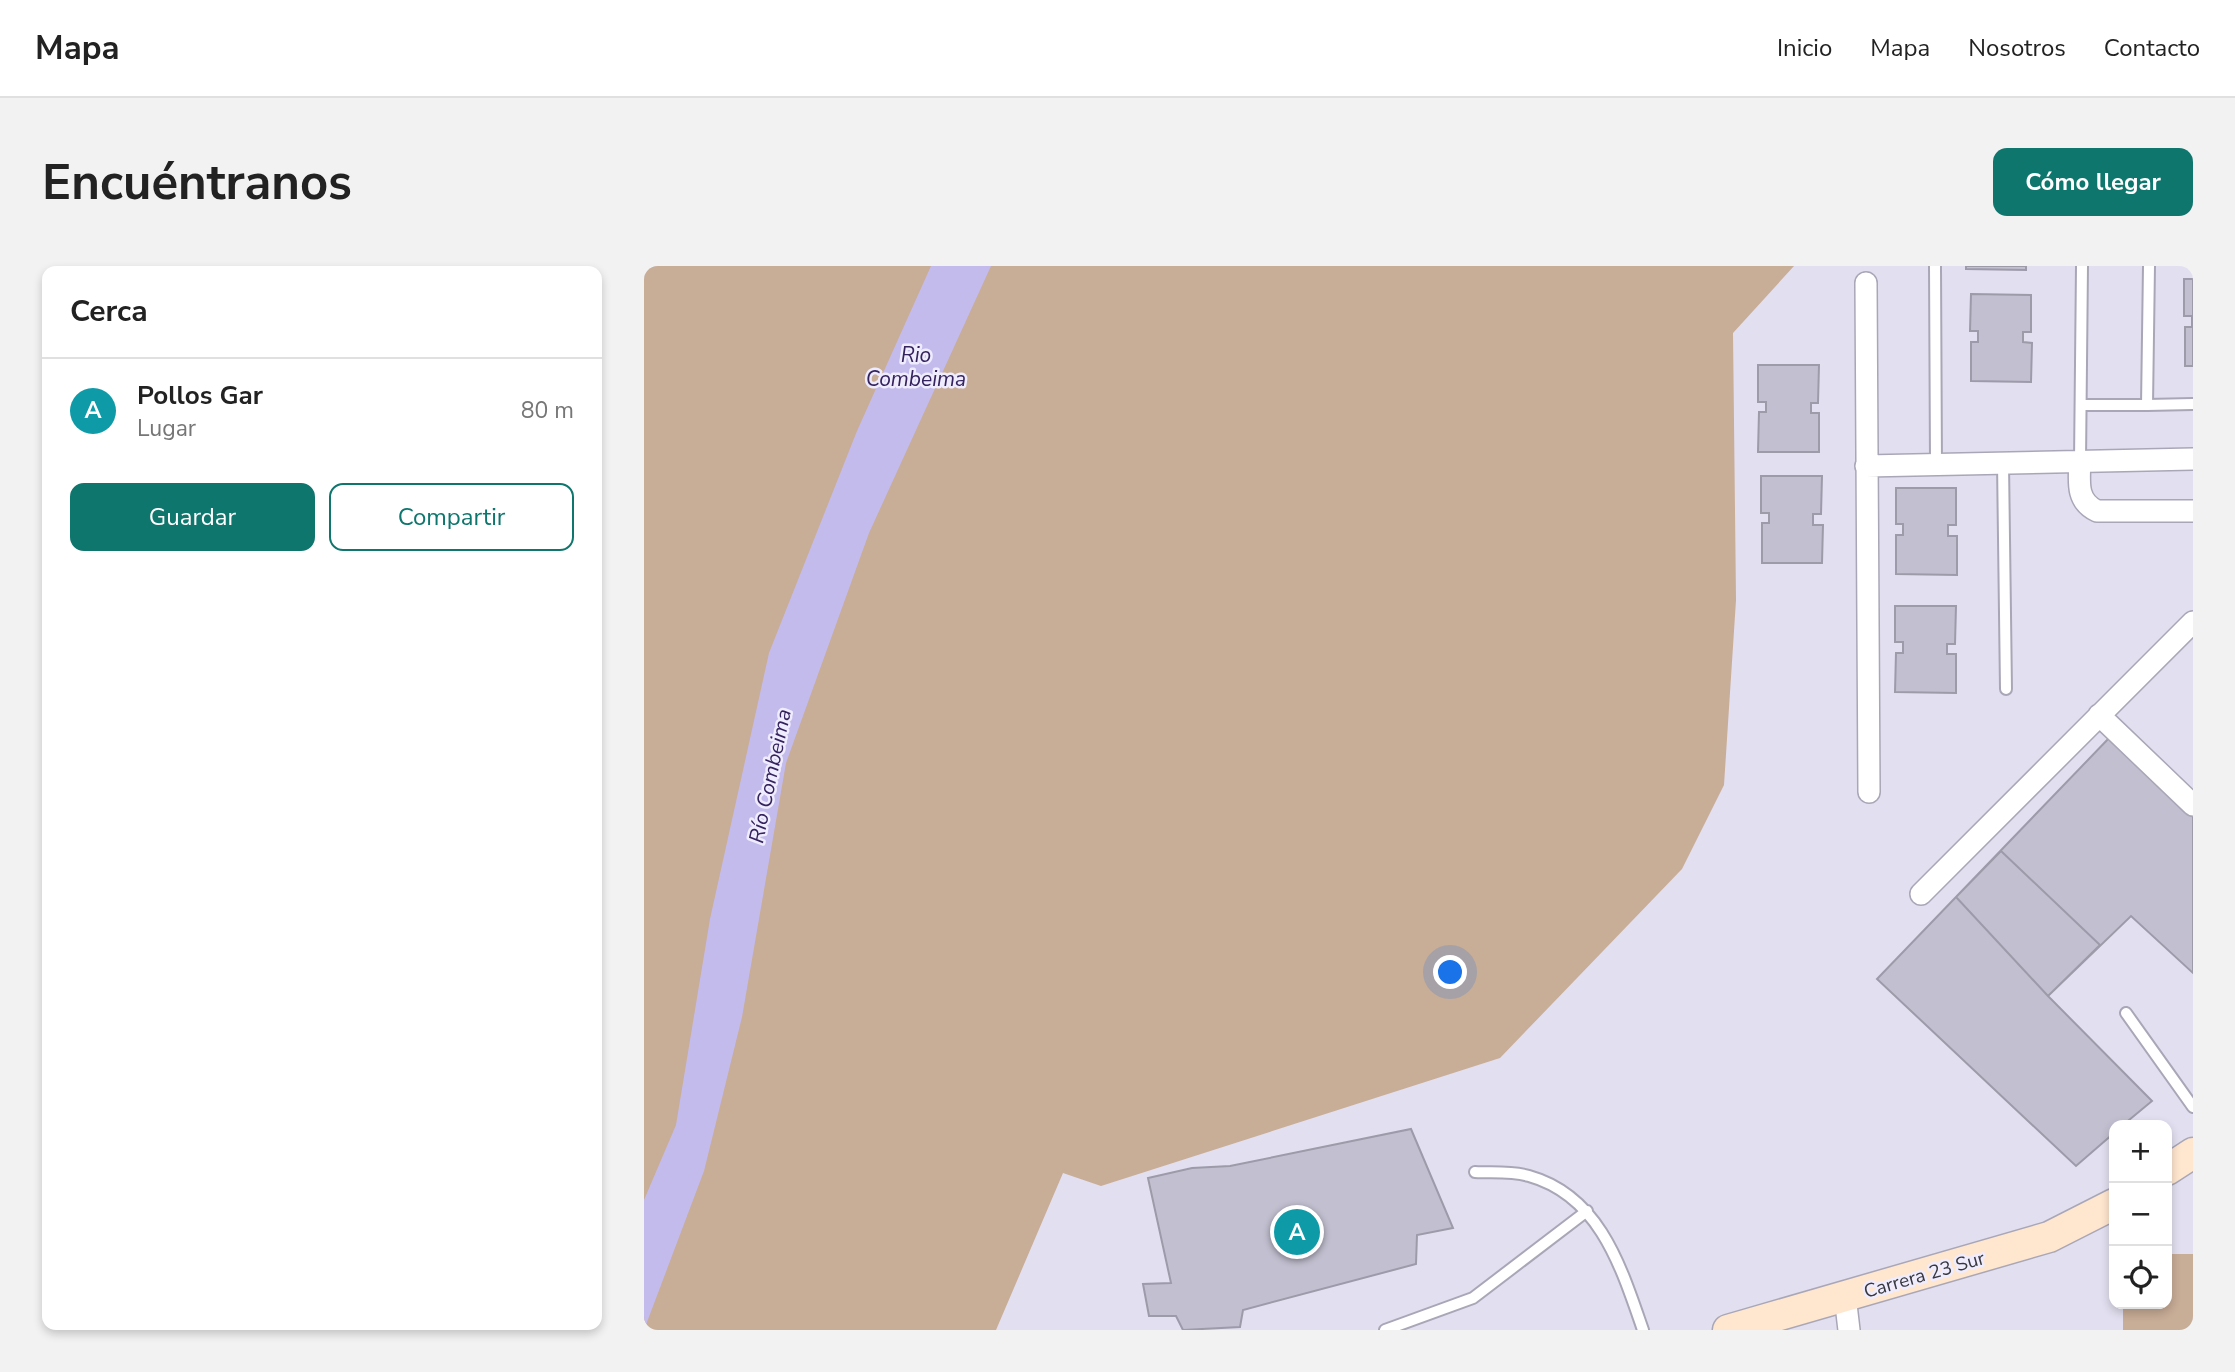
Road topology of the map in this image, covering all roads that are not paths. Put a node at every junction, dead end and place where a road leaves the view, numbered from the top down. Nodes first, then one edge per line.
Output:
1 (1935, 266) edge
2 (2082, 266) edge
3 (2149, 266) edge
4 (1866, 283) dead end
5 (2193, 404) edge
6 (2081, 405) junction
7 (2147, 405) junction
8 (2193, 459) edge
9 (2080, 461) junction
10 (2003, 463) junction
11 (1936, 464) junction
12 (1866, 466) junction
13 (2193, 511) edge
14 (2193, 622) edge
15 (2006, 689) dead end
16 (2099, 715) junction
17 (1869, 792) dead end
18 (2193, 806) edge
19 (1921, 894) dead end
20 (2126, 1013) dead end
21 (2193, 1107) edge
22 (2193, 1153) edge
23 (2172, 1167) edge
24 (1475, 1172) dead end
25 (2109, 1207) edge
26 (1587, 1211) junction
27 (1845, 1296) junction
28 (1385, 1330) edge
29 (1643, 1330) edge
30 (1728, 1330) edge
31 (1849, 1330) edge

1 - 11 lane
2 - 6 lane
3 - 7 lane
4 - 12 street
5 - 7 lane
6 - 7 lane
6 - 9 lane
8 - 9 street
9 - 10 street
9 - 13 street
10 - 11 street
10 - 15 lane
11 - 12 street
12 - 17 street
14 - 16 street
16 - 18 street
16 - 19 street
20 - 21 lane
22 - 23 main road
24 - 26 lane
25 - 27 main road, Carrera 23 Sur
26 - 28 lane
26 - 29 lane
27 - 30 main road, Carrera 23 Sur
27 - 31 street

